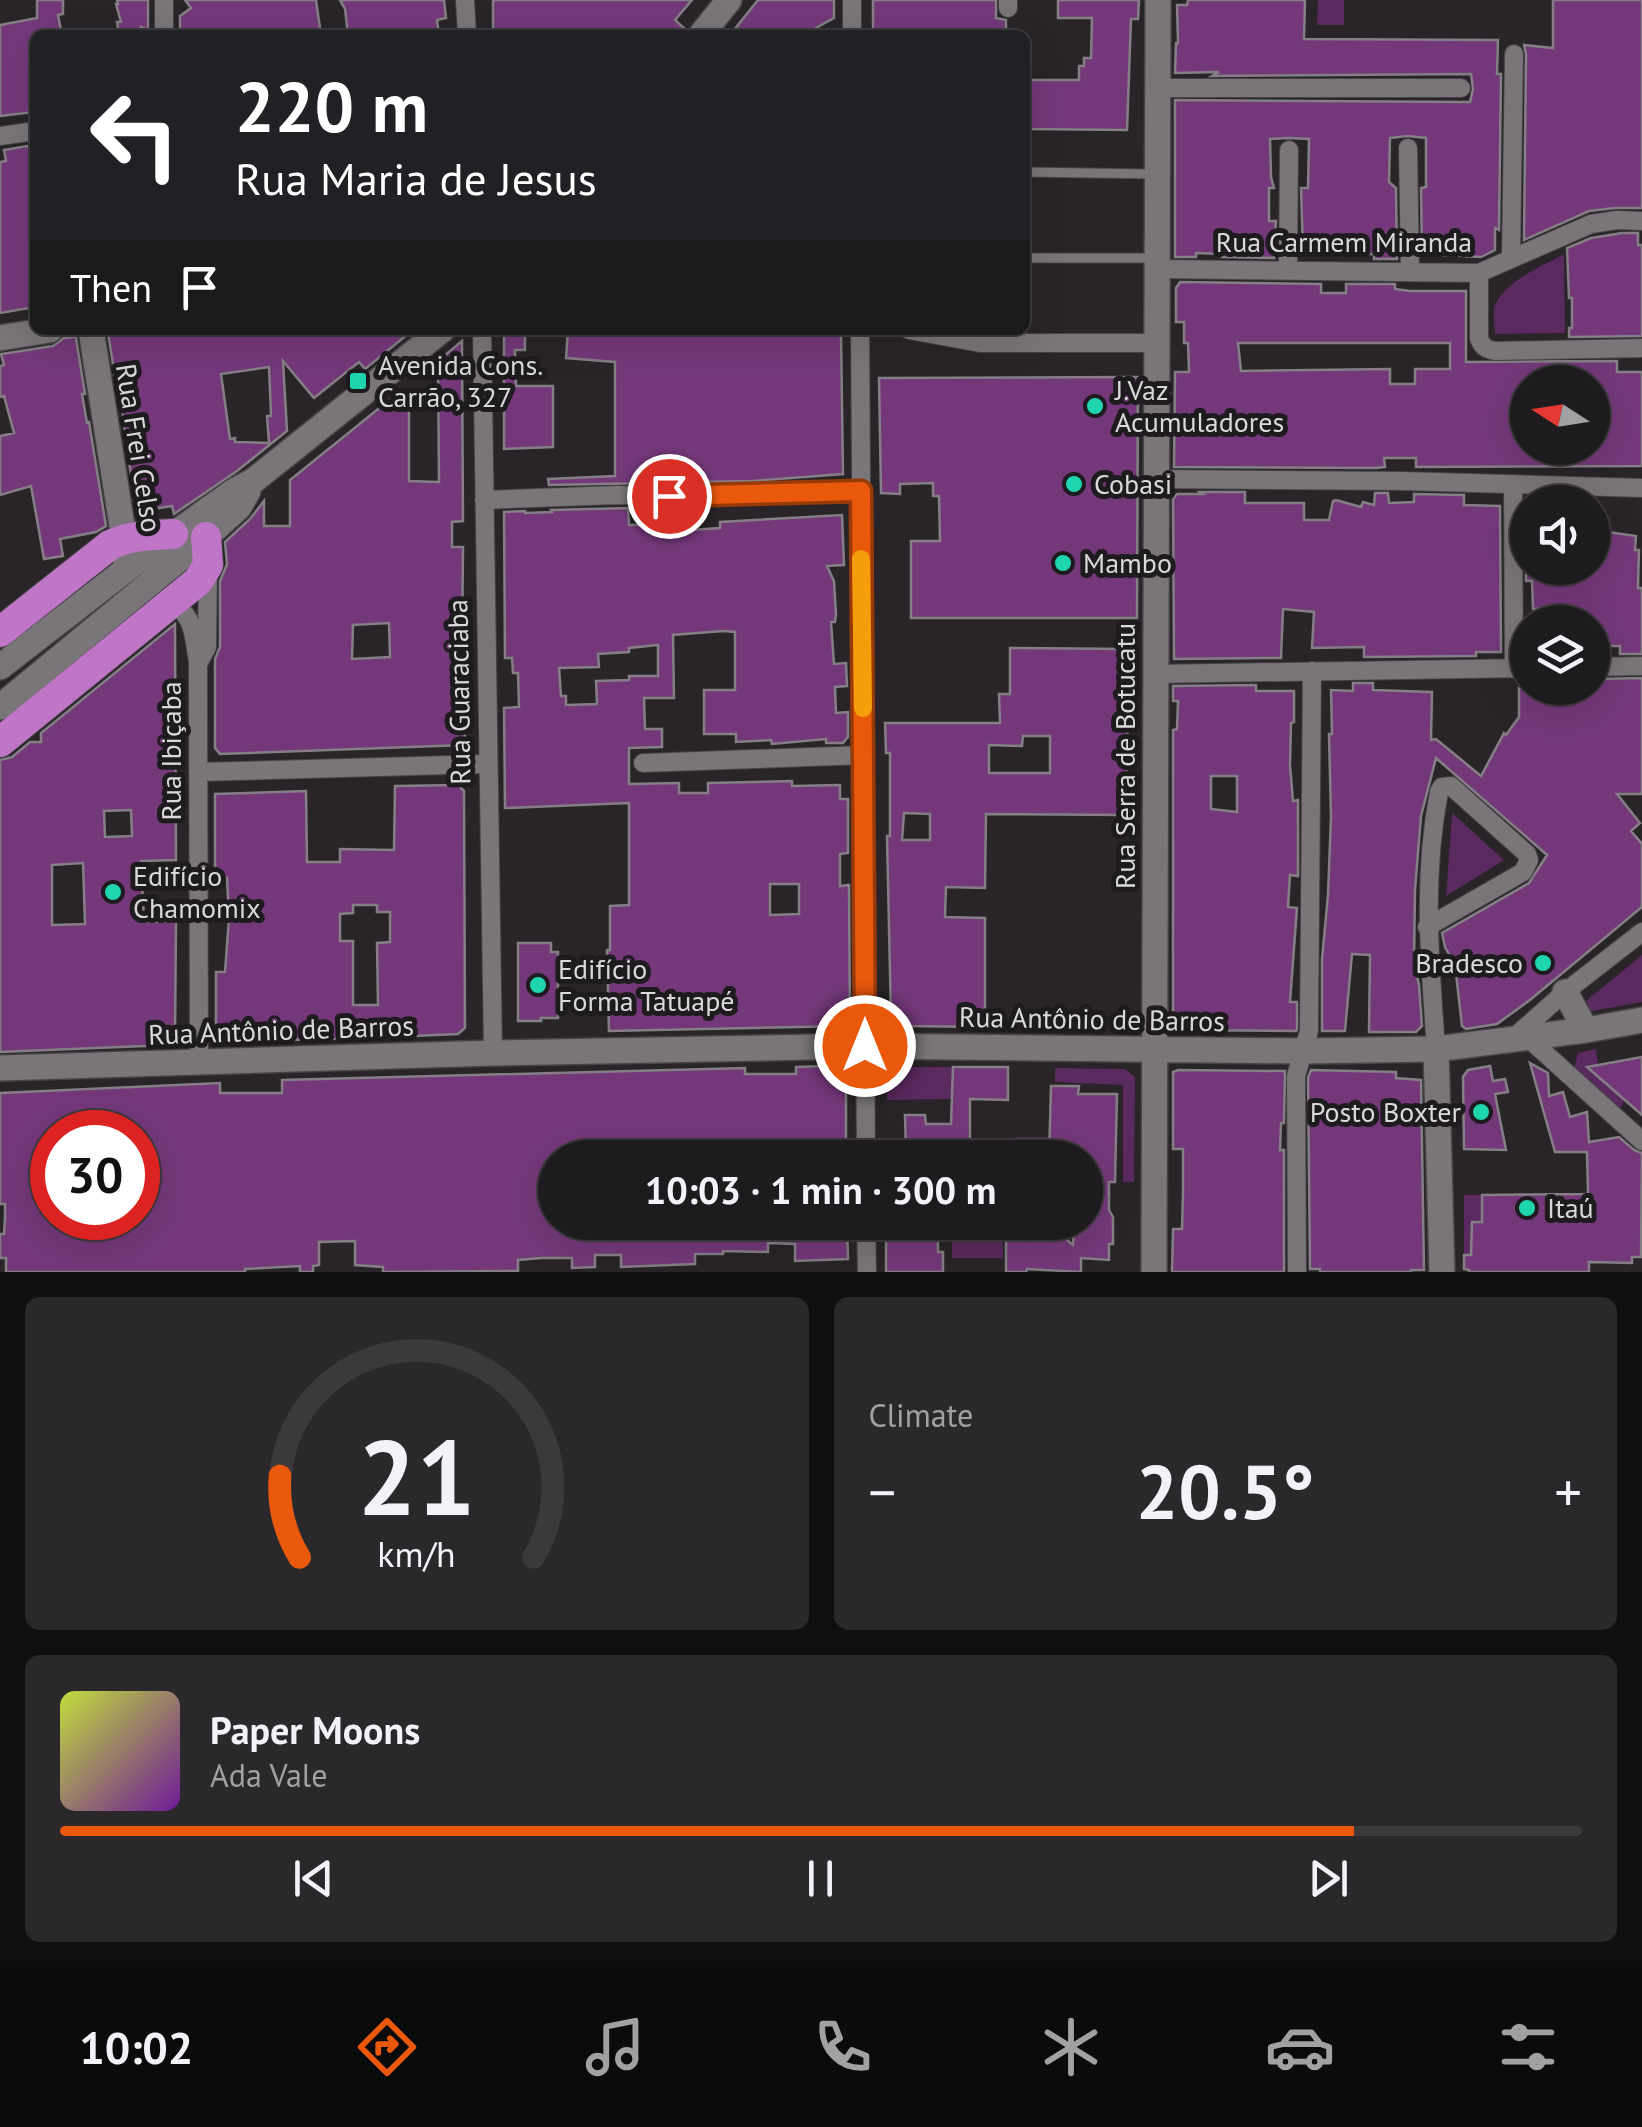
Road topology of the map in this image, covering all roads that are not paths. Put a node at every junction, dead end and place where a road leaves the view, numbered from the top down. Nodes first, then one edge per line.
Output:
1 (164, 0) edge
2 (465, 0) edge
3 (852, 0) edge
4 (1158, 0) edge
5 (724, 3) edge
6 (164, 30) edge
7 (467, 30) edge
8 (705, 30) edge
9 (852, 30) edge
10 (1514, 54) dead end
11 (1157, 88) junction
12 (1461, 88) dead end
13 (30, 132) edge
14 (0, 136) edge
15 (1408, 148) dead end
16 (1289, 150) dead end
17 (1030, 172) edge
18 (1157, 174) junction
19 (1642, 221) edge
20 (1030, 258) edge
21 (1511, 258) junction
22 (1157, 264) junction
23 (1288, 270) junction
24 (1410, 272) junction
25 (1479, 273) junction
26 (30, 333) edge
27 (92, 335) edge
28 (436, 335) edge
29 (482, 335) edge
30 (860, 335) edge
31 (935, 335) edge
32 (0, 338) edge
33 (1156, 343) junction
34 (1642, 348) edge
35 (1156, 479) junction
36 (253, 482) junction
37 (1513, 484) junction
38 (1642, 488) edge
39 (861, 491) junction
40 (484, 500) junction
41 (174, 534) junction
42 (124, 538) junction
43 (207, 551) junction
44 (119, 575) junction
45 (142, 592) junction
46 (172, 602) junction
47 (1518, 605) edge
48 (0, 632) edge
49 (198, 662) junction
50 (0, 666) edge
51 (1642, 666) edge
52 (1610, 667) edge
53 (1510, 668) edge
54 (1312, 672) junction
55 (1155, 674) junction
56 (0, 707) edge
57 (0, 742) edge
58 (864, 755) junction
59 (643, 763) dead end
60 (488, 764) junction
61 (198, 772) junction
62 (1427, 927) junction
63 (1642, 932) edge
64 (1564, 992) junction
65 (1642, 1020) edge
66 (1586, 1030) junction
67 (1519, 1039) junction
68 (865, 1046) junction
69 (1436, 1049) junction
70 (1154, 1050) junction
71 (1304, 1051) junction
72 (493, 1053) junction
73 (199, 1062) junction
74 (0, 1068) edge
75 (866, 1140) edge
76 (1642, 1141) edge
77 (866, 1240) edge
78 (867, 1272) edge
79 (1154, 1272) edge
80 (1297, 1272) edge
81 (1442, 1272) edge

1 - 6 street
2 - 7 street
3 - 9 street
4 - 11 main road, Rua Serra de Botucatu
5 - 8 main road
10 - 21 street
11 - 12 street
11 - 18 main road, Rua Serra de Botucatu
13 - 14 street
15 - 24 street
16 - 23 street
17 - 18 lane
18 - 22 main road, Rua Serra de Botucatu
19 - 21 street, Rua Carmem Miranda
20 - 22 lane
21 - 25 street, Rua Carmem Miranda
22 - 23 street, Rua Carmem Miranda
22 - 33 main road, Rua Serra de Botucatu
23 - 24 street, Rua Carmem Miranda
24 - 25 street, Rua Carmem Miranda
25 - 34 street
26 - 32 main road
27 - 42 main road, Rua Frei Celso
28 - 36 main road
29 - 40 street, Rua Guaraciaba
30 - 39 street
31 - 33 street
33 - 35 main road, Rua Serra de Botucatu
35 - 37 street
35 - 55 main road, Rua Serra de Botucatu
36 - 41 main road
36 - 43 main road
37 - 38 street
37 - 47 street
39 - 40 street
39 - 58 street
40 - 60 street, Rua Guaraciaba
41 - 42 highway
41 - 44 main road
42 - 44 main road, Rua Frei Celso
42 - 48 highway
43 - 45 main road
43 - 46 highway
43 - 49 street
44 - 50 main road
45 - 46 street
45 - 56 main road
46 - 49 street, Rua Ibiçaba
46 - 57 highway
49 - 61 street, Rua Ibiçaba
51 - 52 street
53 - 54 street
54 - 55 street
54 - 71 street
55 - 70 main road, Rua Serra de Botucatu
58 - 59 street
58 - 68 street
60 - 61 street
60 - 72 street, Rua Guaraciaba
61 - 73 street, Rua Ibiçaba
62 - 62 street
62 - 69 street
63 - 64 street
64 - 66 main road
64 - 67 street
65 - 66 main road, Rua Antônio de Barros
66 - 67 main road, Rua Antônio de Barros
67 - 69 main road, Rua Antônio de Barros
67 - 76 street
68 - 70 main road, Rua Antônio de Barros
68 - 72 main road, Rua Antônio de Barros
68 - 75 street
69 - 71 main road, Rua Antônio de Barros
69 - 81 main road
70 - 71 main road, Rua Antônio de Barros
70 - 79 main road, Rua Serra de Botucatu
71 - 80 street
72 - 73 main road, Rua Antônio de Barros
73 - 74 main road, Rua Antônio de Barros
77 - 78 street

